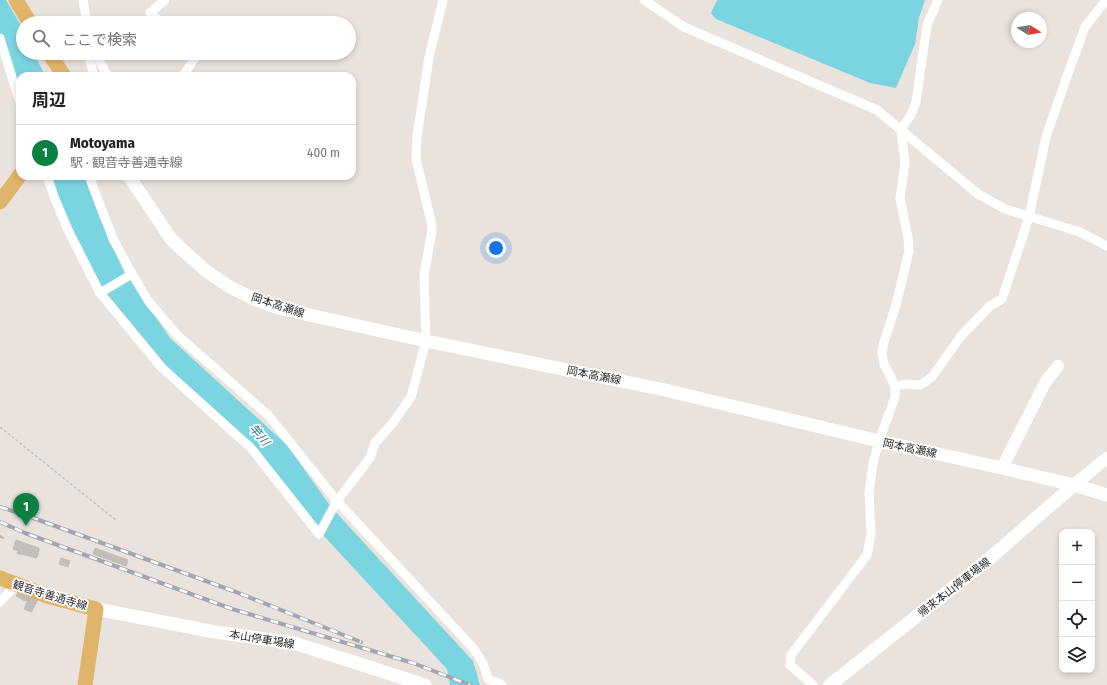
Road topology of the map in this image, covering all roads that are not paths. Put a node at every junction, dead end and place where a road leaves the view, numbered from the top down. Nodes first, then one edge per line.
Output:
1 (16, 0) edge
2 (79, 0) edge
3 (83, 0) edge
4 (165, 0) edge
5 (443, 0) edge
6 (644, 0) edge
7 (938, 0) edge
8 (1106, 0) edge
9 (26, 16) edge
10 (82, 16) edge
11 (86, 16) edge
12 (153, 16) edge
13 (0, 38) edge
14 (54, 60) edge
15 (90, 60) edge
16 (99, 60) edge
17 (193, 60) edge
18 (61, 72) edge
19 (93, 72) edge
20 (105, 72) edge
21 (186, 72) edge
22 (16, 90) edge
23 (901, 129) junction
24 (16, 180) edge
25 (48, 180) edge
26 (91, 180) edge
27 (132, 180) edge
28 (0, 202) edge
29 (1029, 217) junction
30 (1107, 246) edge
31 (130, 275) junction
32 (102, 293) junction
33 (426, 342) junction
34 (1058, 366) dead end
35 (895, 387) junction
36 (879, 441) junction
37 (1107, 458) edge
38 (1002, 468) junction
39 (1074, 485) junction
40 (1107, 496) edge
41 (336, 503) junction
42 (0, 578) edge
43 (16, 585) junction
44 (0, 602) edge
45 (96, 609) junction
46 (85, 685) edge
47 (425, 685) edge
48 (502, 685) edge
49 (813, 685) edge
50 (830, 685) edge

1 - 9 main road
2 - 10 street
3 - 11 street
4 - 12 street
5 - 33 street
6 - 23 street
7 - 23 street
8 - 29 street
13 - 22 street
14 - 18 main road
15 - 19 street
16 - 20 street
17 - 21 street
23 - 29 street
23 - 35 street
24 - 28 main road
25 - 32 street
26 - 31 street
27 - 33 main road, 岡本高瀬線
29 - 30 street
29 - 35 street
31 - 32 street
31 - 41 street
32 - 41 street
33 - 36 main road, 岡本高瀬線
33 - 41 street
34 - 38 street
35 - 36 street
36 - 38 main road, 岡本高瀬線
36 - 49 street
37 - 39 street
38 - 39 main road, 岡本高瀬線
39 - 40 main road, 岡本高瀬線
39 - 50 main road, 帰来本山停車場線
41 - 48 street
42 - 43 main road, 観音寺善通寺線
43 - 44 street
43 - 45 main road, 観音寺善通寺線
45 - 46 main road, 観音寺善通寺線
45 - 47 main road, 本山停車場線

